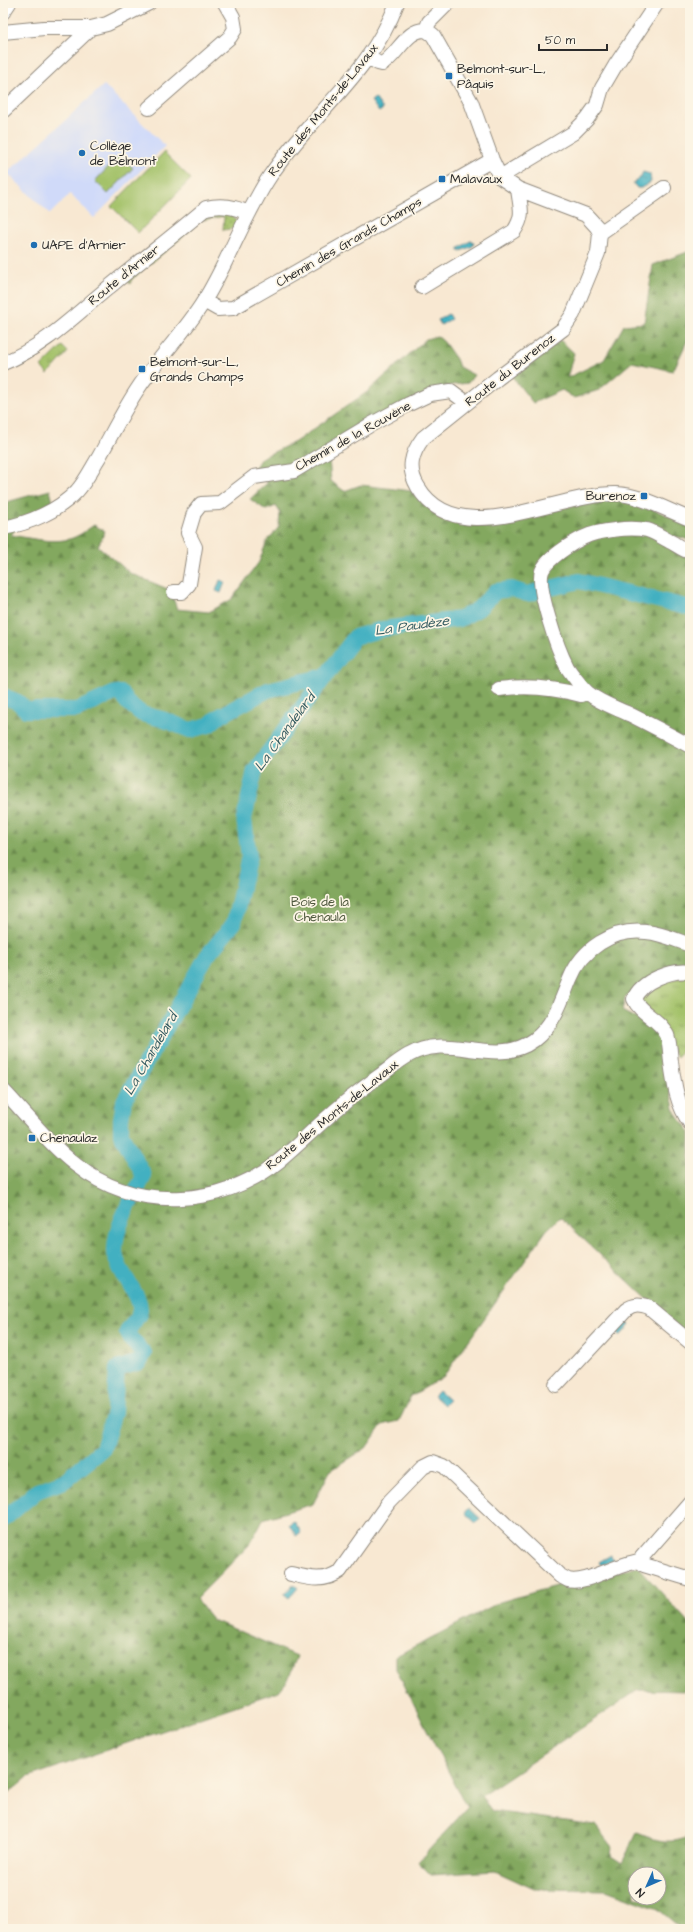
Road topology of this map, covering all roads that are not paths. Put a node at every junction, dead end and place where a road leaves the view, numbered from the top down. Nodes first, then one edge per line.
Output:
1 (9, 3) edge
2 (149, 3) edge
3 (225, 3) edge
4 (397, 3) edge
5 (448, 3) edge
6 (657, 3) edge
7 (3, 12) edge
8 (91, 28) junction
9 (426, 30) junction
10 (3, 32) edge
11 (368, 57) junction
12 (149, 108) dead end
13 (3, 110) edge
14 (492, 160) junction
15 (500, 177) junction
16 (664, 188) dead end
17 (518, 189) junction
18 (248, 213) junction
19 (600, 233) junction
20 (422, 287) dead end
21 (204, 301) junction
22 (3, 363) edge
23 (467, 403) junction
24 (690, 519) edge
25 (3, 528) edge
26 (690, 552) edge
27 (174, 592) dead end
28 (499, 689) dead end
29 (586, 692) junction
30 (690, 746) edge
31 (690, 945) edge
32 (690, 972) edge
33 (3, 1090) edge
34 (9, 1103) edge
35 (690, 1123) edge
36 (690, 1342) edge
37 (556, 1384) dead end
38 (690, 1502) edge
39 (641, 1561) junction
40 (291, 1574) dead end
41 (690, 1579) edge

1 - 7 street
2 - 8 street
3 - 12 street
4 - 11 street, Route des Monts-de-Lavaux
5 - 9 street
6 - 15 street
8 - 10 street
8 - 13 street
9 - 11 street
9 - 14 street
11 - 18 street, Route des Monts-de-Lavaux
14 - 15 street
14 - 21 street, Chemin des Grands Champs
15 - 17 street
16 - 19 street
17 - 19 street
17 - 20 street
18 - 21 street, Route des Monts-de-Lavaux
18 - 22 street, Route d'Arnier
19 - 23 street, Route du Burenoz
21 - 25 street, Route des Monts-de-Lavaux
23 - 24 street, Route du Burenoz
23 - 27 street, Chemin de la Rouvène
26 - 29 street
28 - 29 street
29 - 30 street
31 - 34 street, Route des Monts-de-Lavaux
32 - 35 street
33 - 34 street, Route des Monts-de-Lavaux
36 - 37 street
38 - 39 street
39 - 40 street
39 - 41 street

